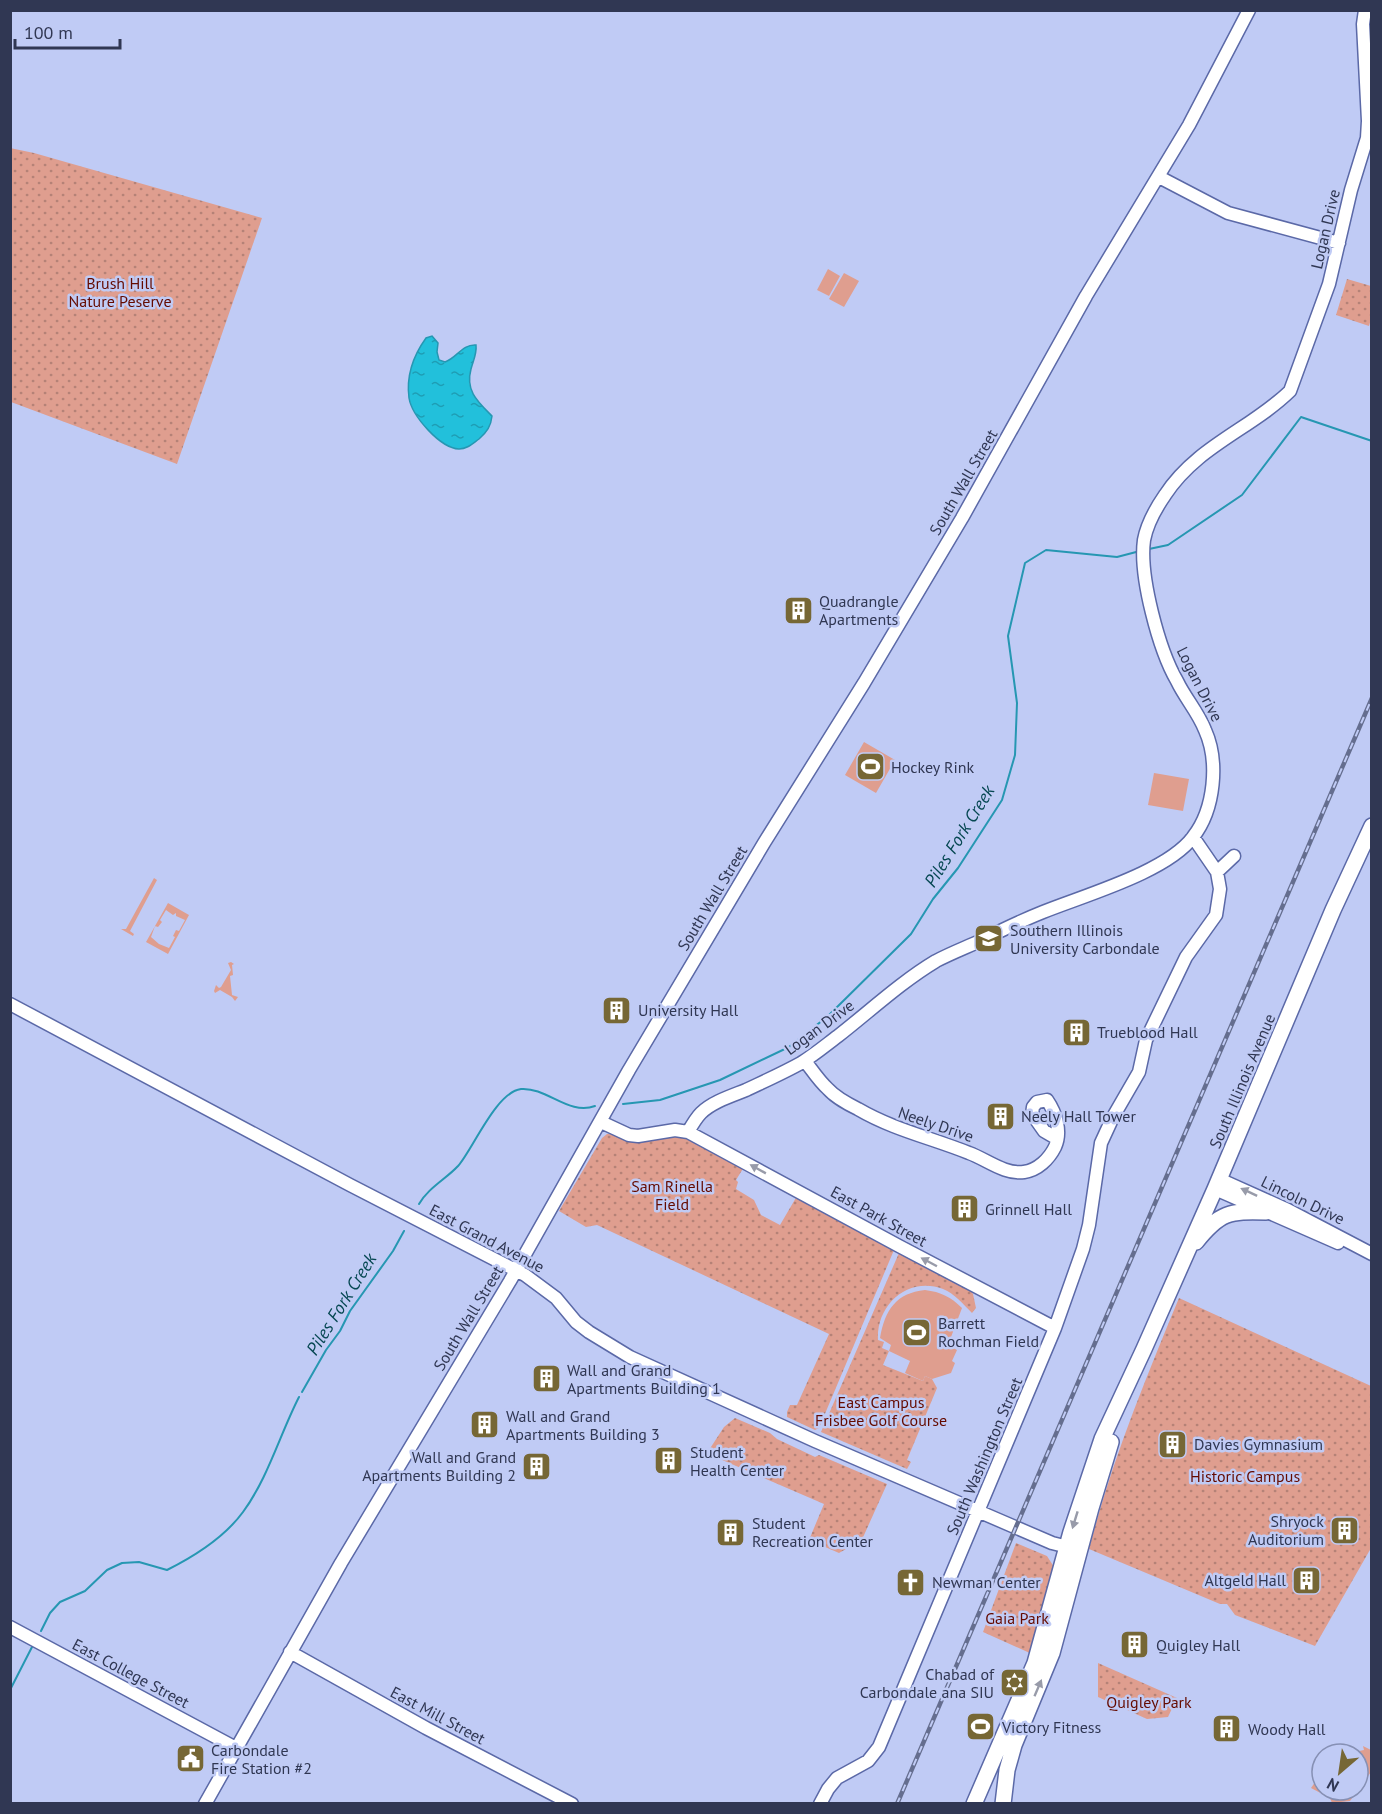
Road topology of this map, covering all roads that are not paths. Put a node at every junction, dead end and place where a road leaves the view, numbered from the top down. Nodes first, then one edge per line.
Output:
1 (1249, 10) edge
2 (1365, 10) edge
3 (1159, 177) junction
4 (1339, 243) junction
5 (1371, 826) edge
6 (1193, 837) junction
7 (1234, 856) dead end
8 (1217, 872) junction
9 (10, 1004) edge
10 (805, 1061) junction
11 (601, 1122) junction
12 (688, 1132) junction
13 (1056, 1138) dead end
14 (1217, 1184) junction
15 (1266, 1212) junction
16 (1357, 1247) junction
17 (1371, 1254) edge
18 (1184, 1256) junction
19 (516, 1270) junction
20 (1055, 1328) junction
21 (979, 1510) junction
22 (1074, 1548) junction
23 (10, 1627) edge
24 (290, 1652) junction
25 (236, 1748) junction
26 (828, 1789) junction
27 (205, 1803) edge
28 (572, 1803) edge
29 (820, 1803) edge
30 (828, 1803) edge
31 (974, 1803) edge
32 (1003, 1803) edge

1 - 3 street, South Wall Street
2 - 4 street, Logan Drive
3 - 4 street
3 - 11 street, South Wall Street
4 - 6 street, Logan Drive
5 - 14 highway, South Illinois Avenue
6 - 8 street
6 - 10 street, Logan Drive
7 - 8 street
8 - 20 street, South Washington Street
9 - 19 street, East Grand Avenue
10 - 12 street, Logan Drive
10 - 13 street, Neely Drive
11 - 12 street
11 - 19 street, South Wall Street
20 -> 12 street, East Park Street
14 - 15 street, Lincoln Drive
16 -> 14 street, Lincoln Drive
14 - 18 highway, South Illinois Avenue
15 - 16 street, Lincoln Drive
15 - 18 highway
16 - 17 street, Lincoln Drive
18 - 22 highway, South Illinois Avenue
19 - 21 street, East Grand Avenue
19 - 24 street, South Wall Street
20 - 21 street, South Washington Street
21 - 22 street, East Grand Avenue
21 - 26 street, South Washington Street
22 - 31 highway, South Illinois Avenue
32 -> 22 highway, South Illinois Avenue
23 - 25 street, East College Street
24 - 25 street, South Wall Street
24 - 28 street, East Mill Street
25 - 27 street, South Wall Street
26 - 29 street, South Washington Street
26 - 30 street

